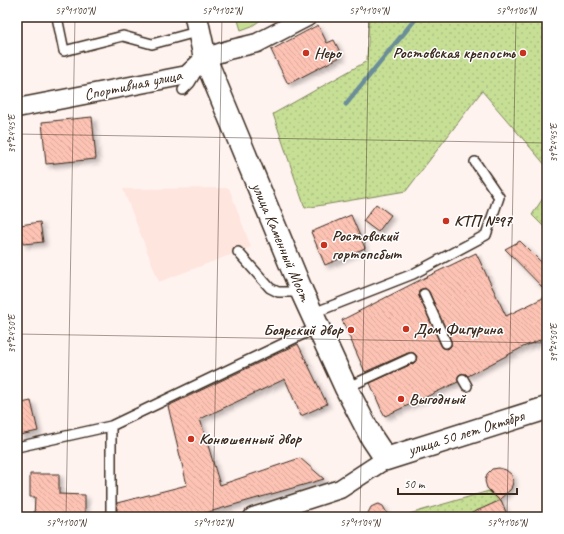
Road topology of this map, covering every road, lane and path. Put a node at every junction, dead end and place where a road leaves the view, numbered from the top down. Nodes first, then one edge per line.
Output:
1 (57, 17) edge
2 (307, 17) edge
3 (197, 22) edge
4 (205, 58) junction
5 (183, 90) dead end
6 (17, 108) edge
7 (475, 162) dead end
8 (238, 252) dead end
9 (302, 292) junction
10 (424, 294) dead end
11 (315, 321) junction
12 (446, 343) dead end
13 (411, 358) dead end
14 (346, 388) junction
15 (547, 408) edge
16 (111, 426) junction
17 (17, 447) edge
18 (386, 458) junction
19 (111, 517) edge
20 (253, 517) edge

1 - 3 lane
2 - 4 street, Спортивная улица
3 - 4 street, улица Каменный Мост
4 - 5 lane
4 - 6 street, Спортивная улица
4 - 9 street, улица Каменный Мост
7 - 11 lane
8 - 9 lane
9 - 11 street, улица Каменный Мост
10 - 12 lane
11 - 14 street, улица Каменный Мост
11 - 16 lane
13 - 14 lane
14 - 18 street, улица Каменный Мост
15 - 18 street, улица 50 лет Октября
16 - 17 lane
16 - 19 lane
18 - 20 street

